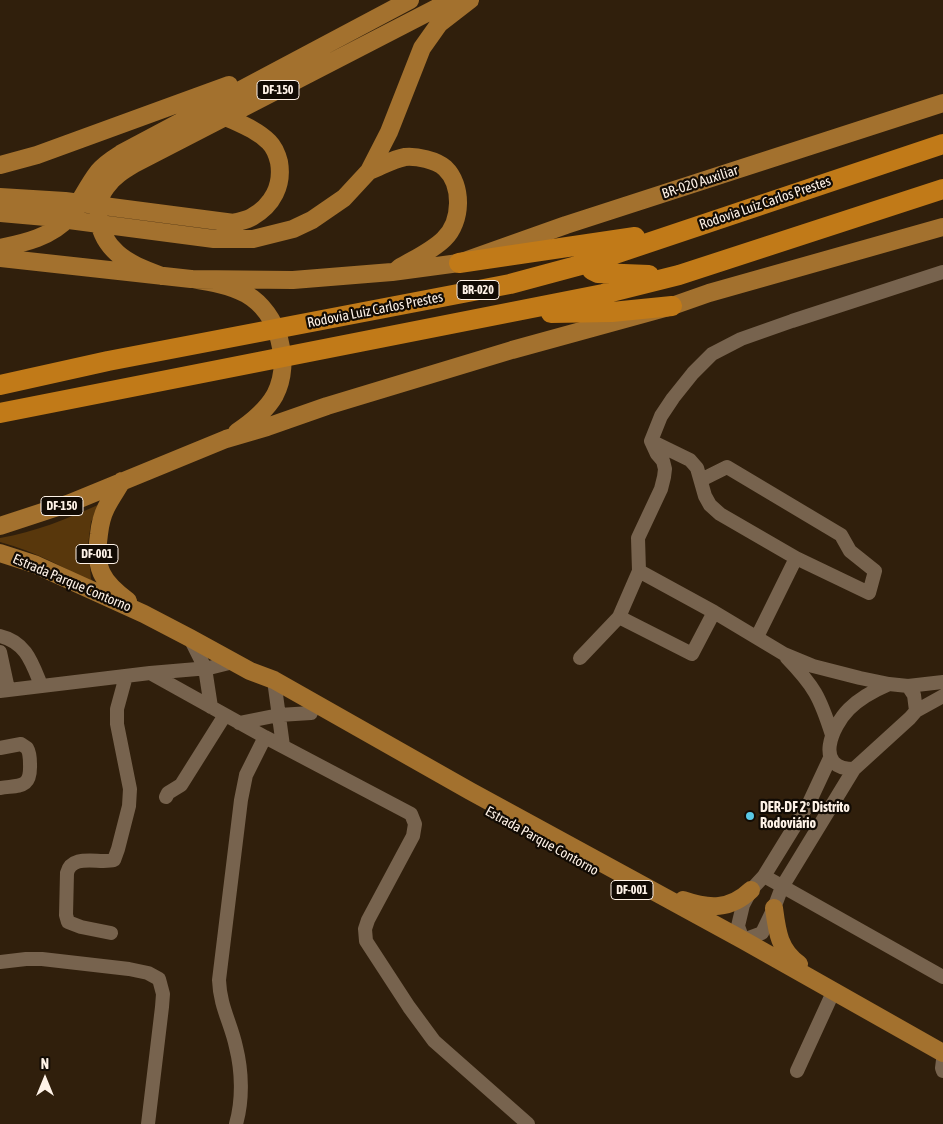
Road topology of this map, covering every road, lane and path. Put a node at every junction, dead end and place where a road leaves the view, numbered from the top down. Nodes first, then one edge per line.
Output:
1 (410, 0) edge
2 (452, 0) edge
3 (470, 0) edge
4 (291, 63) junction
5 (943, 103) edge
6 (226, 117) junction
7 (943, 144) edge
8 (0, 165) edge
9 (369, 171) junction
10 (98, 184) junction
11 (943, 189) edge
12 (0, 197) edge
13 (0, 213) edge
14 (943, 227) edge
15 (691, 228) junction
16 (2, 251) edge
17 (458, 263) junction
18 (588, 263) junction
19 (109, 270) junction
20 (392, 272) junction
21 (943, 272) edge
22 (679, 275) junction
23 (162, 276) junction
24 (191, 279) junction
25 (253, 305) junction
26 (672, 306) junction
27 (516, 310) junction
28 (0, 385) edge
29 (270, 396) junction
30 (0, 413) edge
31 (226, 439) junction
32 (651, 441) junction
33 (176, 458) junction
34 (701, 480) junction
35 (122, 481) junction
36 (0, 526) edge
37 (0, 553) edge
38 (796, 558) junction
39 (639, 571) junction
40 (714, 612) junction
41 (144, 614) junction
42 (619, 617) junction
43 (0, 636) edge
44 (757, 637) junction
45 (190, 638) junction
46 (0, 652) edge
47 (784, 654) junction
48 (580, 658) dead end
49 (233, 662) junction
50 (205, 668) junction
51 (150, 673) junction
52 (126, 676) junction
53 (943, 682) edge
54 (889, 684) junction
55 (41, 685) junction
56 (274, 685) junction
57 (908, 686) junction
58 (4, 690) edge
59 (943, 696) edge
60 (211, 707) junction
61 (916, 711) junction
62 (312, 713) junction
63 (225, 715) junction
64 (279, 715) junction
65 (239, 723) junction
66 (832, 735) junction
67 (265, 737) junction
68 (283, 746) junction
69 (0, 748) edge
70 (830, 758) junction
71 (854, 769) junction
72 (0, 788) edge
73 (166, 797) dead end
74 (787, 838) junction
75 (805, 849) junction
76 (764, 876) junction
77 (782, 887) junction
78 (650, 890) junction
79 (751, 890) junction
80 (774, 908) junction
81 (110, 933) dead end
82 (718, 935) junction
83 (743, 940) junction
84 (760, 959) junction
85 (0, 962) edge
86 (943, 977) edge
87 (830, 999) junction
88 (892, 1024) junction
89 (943, 1062) edge
90 (797, 1071) dead end
91 (148, 1124) edge
92 (236, 1124) edge
93 (528, 1124) edge

1 - 4 main road, DF-150
2 - 6 main road, DF-150
3 - 9 main road
4 - 8 main road
4 - 10 main road, DF-150
5 - 17 main road, BR-020 Auxiliar
6 - 10 main road, DF-150
6 - 12 main road
7 - 15 highway, Rodovia Luiz Carlos Prestes / BR-020
9 - 13 main road
9 - 20 main road
10 - 16 main road, DF-150
10 - 23 main road, DF-150
11 - 22 highway, Rodovia Luiz Carlos Prestes / BR-020
14 - 26 main road
15 - 17 highway
15 - 18 highway, Rodovia Luiz Carlos Prestes / BR-020
16 - 19 main road, DF-150
17 - 20 main road, BR-020 Auxiliar
18 - 22 highway
18 - 28 highway, Rodovia Luiz Carlos Prestes / BR-020
19 - 23 main road, DF-150
19 - 25 main road
20 - 24 main road, BR-020 Auxiliar
21 - 32 street
22 - 27 highway, Rodovia Luiz Carlos Prestes / BR-020
23 - 24 main road, DF-150
24 - 25 main road, DF-150
25 - 29 main road, DF-150
26 - 27 highway
26 - 31 main road
27 - 30 highway, Rodovia Luiz Carlos Prestes / BR-020
29 - 31 main road, DF-150
29 - 33 main road
31 - 33 main road, DF-150
32 - 34 street
32 - 39 street
33 - 35 main road, DF-150
34 - 38 street
34 - 38 street
35 - 36 main road, DF-150
35 - 41 main road, Estrada Parque Contorno / DF-001
37 - 41 main road, Estrada Parque Contorno / DF-001
38 - 44 street
39 - 40 street
39 - 42 street
40 - 42 street
40 - 44 street
41 - 45 main road, Estrada Parque Contorno / DF-001
42 - 48 street
43 - 55 street
44 - 47 street
45 - 49 main road, Estrada Parque Contorno / DF-001
45 - 50 street
46 - 58 street
47 - 54 street
47 - 66 street
49 - 50 street
49 - 56 main road, Estrada Parque Contorno / DF-001
50 - 51 street
50 - 60 street
51 - 52 street
51 - 60 street
52 - 55 street
52 - 81 street
53 - 57 street
54 - 57 street
54 - 66 street
55 - 58 street
56 - 62 main road, Estrada Parque Contorno / DF-001
56 - 64 street
56 - 78 main road, Estrada Parque Contorno / DF-001
57 - 61 street
59 - 61 street
60 - 63 street
61 - 71 street
62 - 64 street
62 - 82 main road, Estrada Parque Contorno / DF-001
63 - 65 street
63 - 73 street
64 - 65 street
64 - 68 street
65 - 67 street
66 - 70 street
67 - 68 street
67 - 92 street
68 - 93 street
69 - 72 street
70 - 71 street
70 - 74 street
71 - 75 street
74 - 75 street
74 - 76 street
75 - 77 street
76 - 77 street
76 - 79 street
77 - 80 street
77 - 86 street
78 - 79 main road
78 - 83 main road, Estrada Parque Contorno / DF-001
79 - 83 street
80 - 83 street
80 - 88 main road
82 - 83 main road
82 - 84 main road, Estrada Parque Contorno / DF-001
83 - 84 main road
83 - 88 main road, Estrada Parque Contorno / DF-001
84 - 87 main road, Estrada Parque Contorno / DF-001
85 - 91 street
87 - 89 main road, Estrada Parque Contorno / DF-001
87 - 90 street
88 - 89 main road, Estrada Parque Contorno / DF-001

